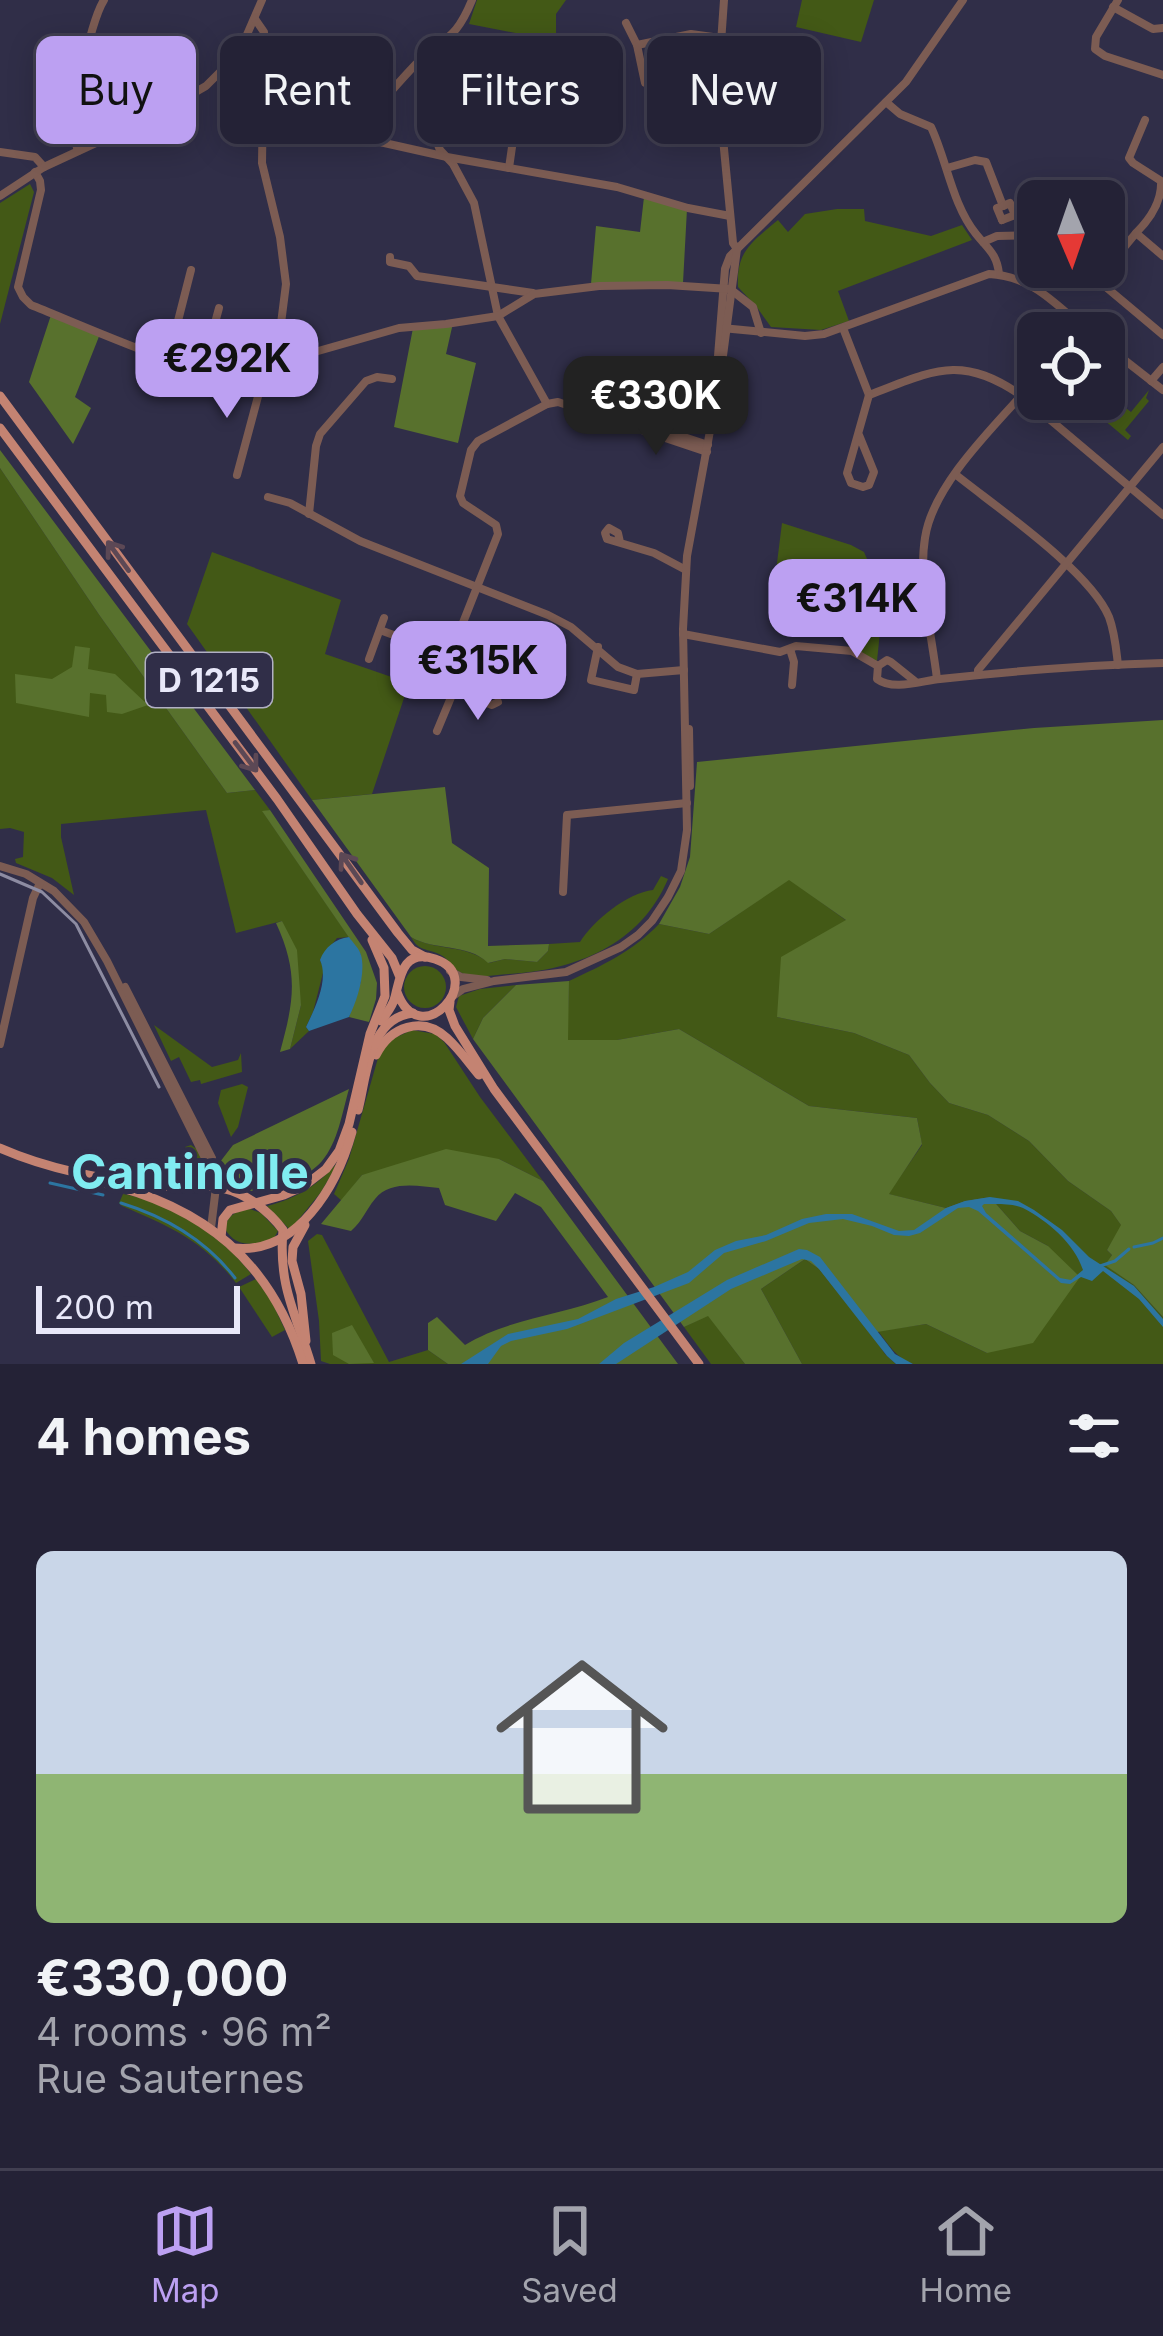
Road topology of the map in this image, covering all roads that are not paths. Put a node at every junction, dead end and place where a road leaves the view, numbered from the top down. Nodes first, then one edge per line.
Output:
1 (104, 0) edge
2 (262, 0) edge
3 (472, 0) edge
4 (724, 0) edge
5 (963, 0) edge
6 (1115, 4) edge
7 (255, 19) junction
8 (626, 23) dead end
9 (1163, 28) edge
10 (247, 36) edge
11 (264, 36) edge
12 (452, 36) edge
13 (720, 36) edge
14 (647, 43) edge
15 (637, 45) junction
16 (417, 63) edge
17 (220, 74) edge
18 (1163, 75) edge
19 (647, 84) edge
20 (393, 90) edge
21 (886, 102) junction
22 (1145, 120) dead end
23 (262, 144) edge
24 (387, 144) edge
25 (438, 144) edge
26 (513, 144) edge
27 (722, 144) edge
28 (78, 151) junction
29 (0, 152) edge
30 (447, 158) junction
31 (509, 168) junction
32 (946, 168) junction
33 (40, 170) junction
34 (0, 196) edge
35 (1003, 206) dead end
36 (730, 216) junction
37 (1136, 233) junction
38 (1017, 235) edge
39 (983, 242) junction
40 (1125, 247) edge
41 (737, 249) junction
42 (1163, 256) edge
43 (390, 257) dead end
44 (191, 270) dead end
45 (999, 274) junction
46 (1017, 280) edge
47 (492, 287) junction
48 (1037, 288) edge
49 (1107, 288) edge
50 (727, 289) junction
51 (534, 294) junction
52 (219, 308) dead end
53 (1064, 312) edge
54 (498, 316) junction
55 (726, 328) junction
56 (843, 328) junction
57 (761, 333) junction
58 (1163, 335) edge
59 (168, 360) junction
60 (1125, 361) edge
61 (277, 363) junction
62 (1163, 367) edge
63 (202, 370) junction
64 (265, 380) junction
65 (392, 380) dead end
66 (1151, 381) junction
67 (1163, 390) edge
68 (1017, 392) edge
69 (869, 395) junction
70 (0, 396) edge
71 (1017, 402) edge
72 (547, 404) junction
73 (1051, 420) edge
74 (0, 428) edge
75 (860, 435) junction
76 (1163, 447) edge
77 (707, 448) junction
78 (956, 474) junction
79 (237, 475) dead end
80 (1131, 485) junction
81 (268, 497) dead end
82 (309, 514) junction
83 (1163, 515) edge
84 (620, 542) dead end
85 (1065, 564) junction
86 (686, 569) junction
87 (477, 586) junction
88 (384, 618) dead end
89 (380, 630) junction
90 (683, 634) junction
91 (598, 647) junction
92 (790, 649) junction
93 (451, 653) junction
94 (369, 658) dead end
95 (1163, 663) edge
96 (1118, 664) junction
97 (878, 666) junction
98 (684, 670) junction
99 (637, 674) junction
100 (978, 675) junction
101 (937, 680) junction
102 (916, 682) junction
103 (792, 685) dead end
104 (455, 690) junction
105 (498, 702) dead end
106 (437, 730) dead end
107 (687, 803) junction
108 (0, 866) edge
109 (40, 883) junction
110 (563, 892) dead end
111 (357, 914) junction
112 (425, 957) junction
113 (450, 970) junction
114 (398, 975) junction
115 (494, 981) junction
116 (397, 992) junction
117 (452, 999) junction
118 (413, 1013) junction
119 (428, 1016) junction
120 (0, 1044) edge
121 (365, 1051) junction
122 (479, 1075) junction
123 (365, 1083) junction
124 (494, 1089) junction
125 (0, 1152) edge
126 (216, 1187) junction
127 (254, 1203) junction
128 (313, 1209) junction
129 (211, 1228) junction
130 (221, 1237) junction
131 (282, 1239) junction
132 (233, 1248) junction
133 (308, 1361) edge
134 (699, 1364) edge

1 - 28 street
2 - 7 street
3 - 12 street
4 - 13 street
5 - 21 street
6 - 9 street
6 - 18 street
7 - 10 street
7 - 11 street
8 - 15 street
14 - 15 street
15 - 19 street
16 - 20 street
17 - 28 street
21 - 32 street
21 - 41 street
22 - 37 street
23 - 61 street
24 - 30 street
25 - 30 street
26 - 31 street
27 - 36 street
28 - 33 street
29 - 33 street
30 - 31 street
30 - 47 street
31 - 36 street
32 - 35 street
32 - 39 street
33 - 34 street
33 - 59 street
36 - 41 street
37 - 40 street
37 - 42 street
38 - 39 street
39 - 45 street
41 - 50 street
43 - 47 street
44 - 59 street
45 - 46 street
45 - 56 street
47 - 51 street
47 - 54 street
48 - 53 street
49 - 58 street
50 - 51 street
50 - 55 street
50 - 57 street
51 - 54 street
52 - 63 street
54 - 61 street
54 - 72 street
55 - 57 street
55 - 77 street
56 - 57 street
56 - 69 street
59 - 63 street
60 - 66 street
61 - 64 street
62 - 66 street
63 - 64 street
64 - 79 street
65 - 82 street
66 - 67 street
68 - 69 street
69 - 75 street
112 -> 70 main road, D 1215
71 - 78 street
72 - 77 street
72 - 87 street
73 - 80 street
74 -> 111 main road, D 1215
75 - 75 street
76 - 80 street
77 - 86 street
78 - 85 street
78 - 101 street
80 - 83 street
80 - 85 street
81 - 82 street
82 - 87 street
84 - 86 street
85 - 96 street
85 - 100 street
86 - 90 street
87 - 91 street
87 - 93 street
88 - 89 street
89 - 93 street
89 - 94 street
90 - 92 street
90 - 98 street
91 - 99 street
91 - 99 street
92 - 97 street
92 - 103 street
93 - 104 street
95 - 96 street
96 - 100 street
97 - 102 street
97 - 102 street
98 - 99 street
98 - 107 street
100 - 101 street
101 - 102 street
104 - 105 street
104 - 106 street
107 - 110 street
107 - 115 street
108 - 109 street
109 - 120 street
109 - 126 street
111 - 114 main road, D 1215
111 - 121 main road
112 - 113 main road
112 - 114 main road
113 - 115 street
113 - 117 main road
114 - 116 main road
115 - 117 street
116 - 118 main road
116 - 121 main road
117 - 119 main road
117 - 124 main road
118 - 119 main road
118 - 123 main road
119 - 122 main road
121 - 127 main road
122 - 123 main road
122 - 124 main road
123 - 128 main road
124 - 134 main road
125 - 126 main road
125 - 129 main road
126 - 127 main road
126 - 129 street
127 - 130 main road
127 - 131 main road
128 - 131 main road
128 - 133 main road
129 - 130 main road
130 - 132 main road
131 - 132 main road
131 - 133 main road
132 - 133 main road

